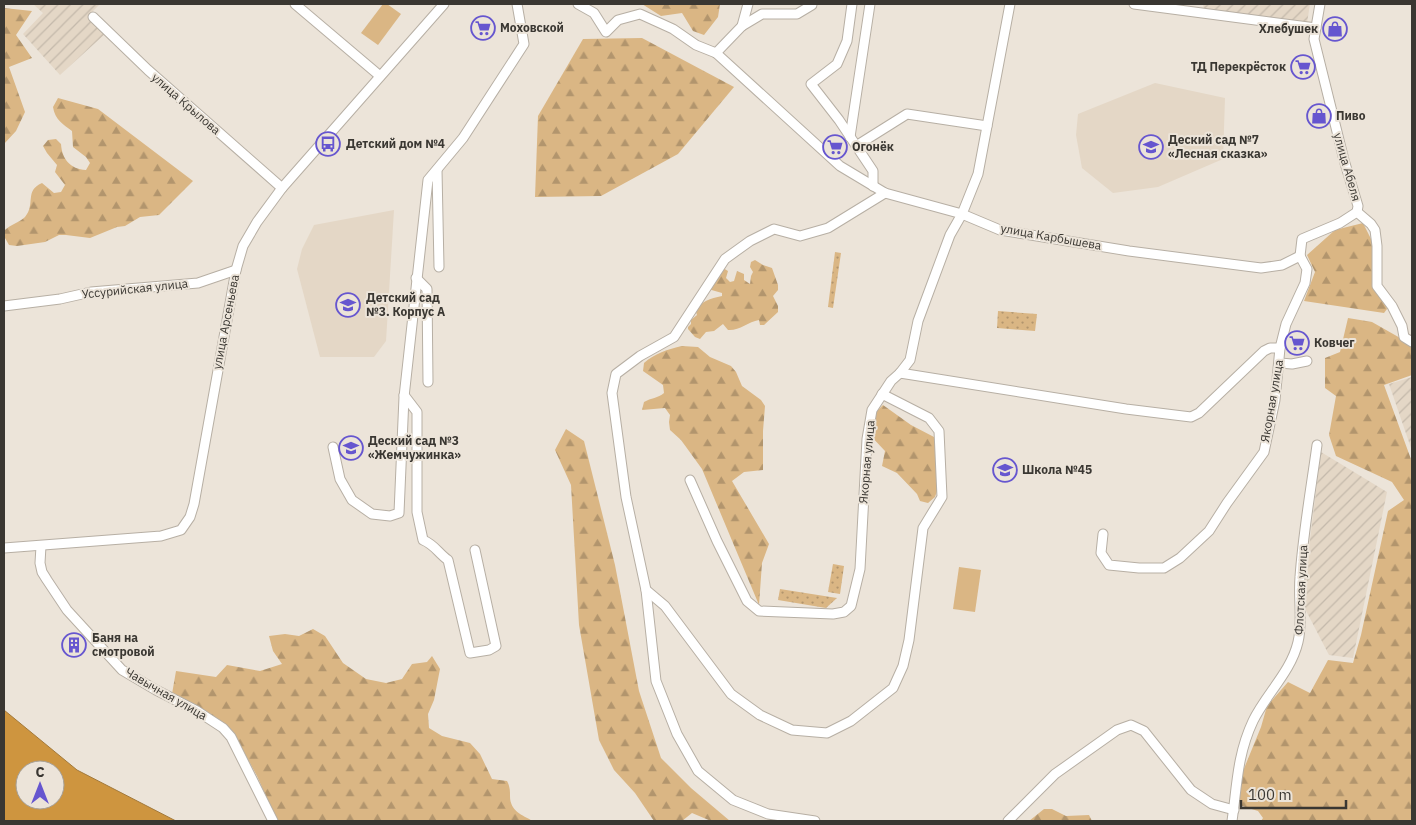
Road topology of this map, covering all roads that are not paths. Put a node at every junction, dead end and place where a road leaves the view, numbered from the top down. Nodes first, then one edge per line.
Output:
1 (295, 4) edge
2 (517, 4) edge
3 (578, 4) edge
4 (748, 4) edge
5 (812, 4) edge
6 (852, 4) edge
7 (870, 4) edge
8 (1010, 4) edge
9 (1134, 4) edge
10 (1320, 4) edge
11 (439, 5) edge
12 (93, 17) dead end
13 (742, 26) junction
14 (1316, 28) junction
15 (716, 53) junction
16 (380, 76) junction
17 (987, 126) junction
18 (850, 137) junction
19 (856, 146) junction
20 (437, 170) junction
21 (873, 186) junction
22 (282, 188) junction
23 (885, 193) junction
24 (1357, 212) junction
25 (962, 214) junction
26 (1300, 256) junction
27 (438, 267) dead end
28 (236, 270) junction
29 (416, 278) junction
30 (4, 306) edge
31 (1412, 342) edge
32 (1280, 348) junction
33 (1307, 361) dead end
34 (1280, 363) junction
35 (900, 373) junction
36 (428, 382) dead end
37 (404, 394) junction
38 (882, 394) junction
39 (1317, 445) dead end
40 (332, 447) dead end
41 (690, 480) dead end
42 (1103, 534) dead end
43 (41, 546) junction
44 (4, 548) edge
45 (475, 550) dead end
46 (646, 590) junction
47 (1234, 810) junction
48 (815, 820) edge
49 (273, 821) edge
50 (1008, 821) edge
51 (1232, 821) edge

1 - 16 street
2 - 20 street
3 - 15 street, улица Карбышева
4 - 13 street
5 - 13 street
6 - 18 street
7 - 18 street
8 - 17 street
9 - 14 street
10 - 14 street, улица Абеля
11 - 16 street, улица Арсеньева
12 - 22 street, улица Крылова
13 - 15 street
14 - 24 street, улица Абеля
15 - 21 street, улица Карбышева
16 - 22 street, улица Арсеньева
17 - 19 street
17 - 25 street
18 - 19 street
19 - 21 street
20 - 27 street
20 - 29 street
21 - 23 street, улица Карбышева
22 - 28 street, улица Арсеньева
23 - 25 street, улица Карбышева
23 - 46 street
24 - 26 street
24 - 31 street, улица Абеля
25 - 26 street, улица Карбышева
25 - 35 street
26 - 32 street, Якорная улица
28 - 30 street, Уссурийская улица
28 - 43 street, улица Арсеньева
29 - 36 street
29 - 37 street
32 - 34 street, Якорная улица
32 - 35 street, Якорная улица
33 - 34 street
34 - 42 street, Якорная улица
35 - 38 street, Якорная улица
37 - 40 street
37 - 45 street
38 - 41 street, Якорная улица
38 - 46 street
39 - 47 street, Флотская улица
43 - 44 street, улица Арсеньева
43 - 49 street, Чавычная улица
46 - 48 street
47 - 50 street
47 - 51 street, Флотская улица

